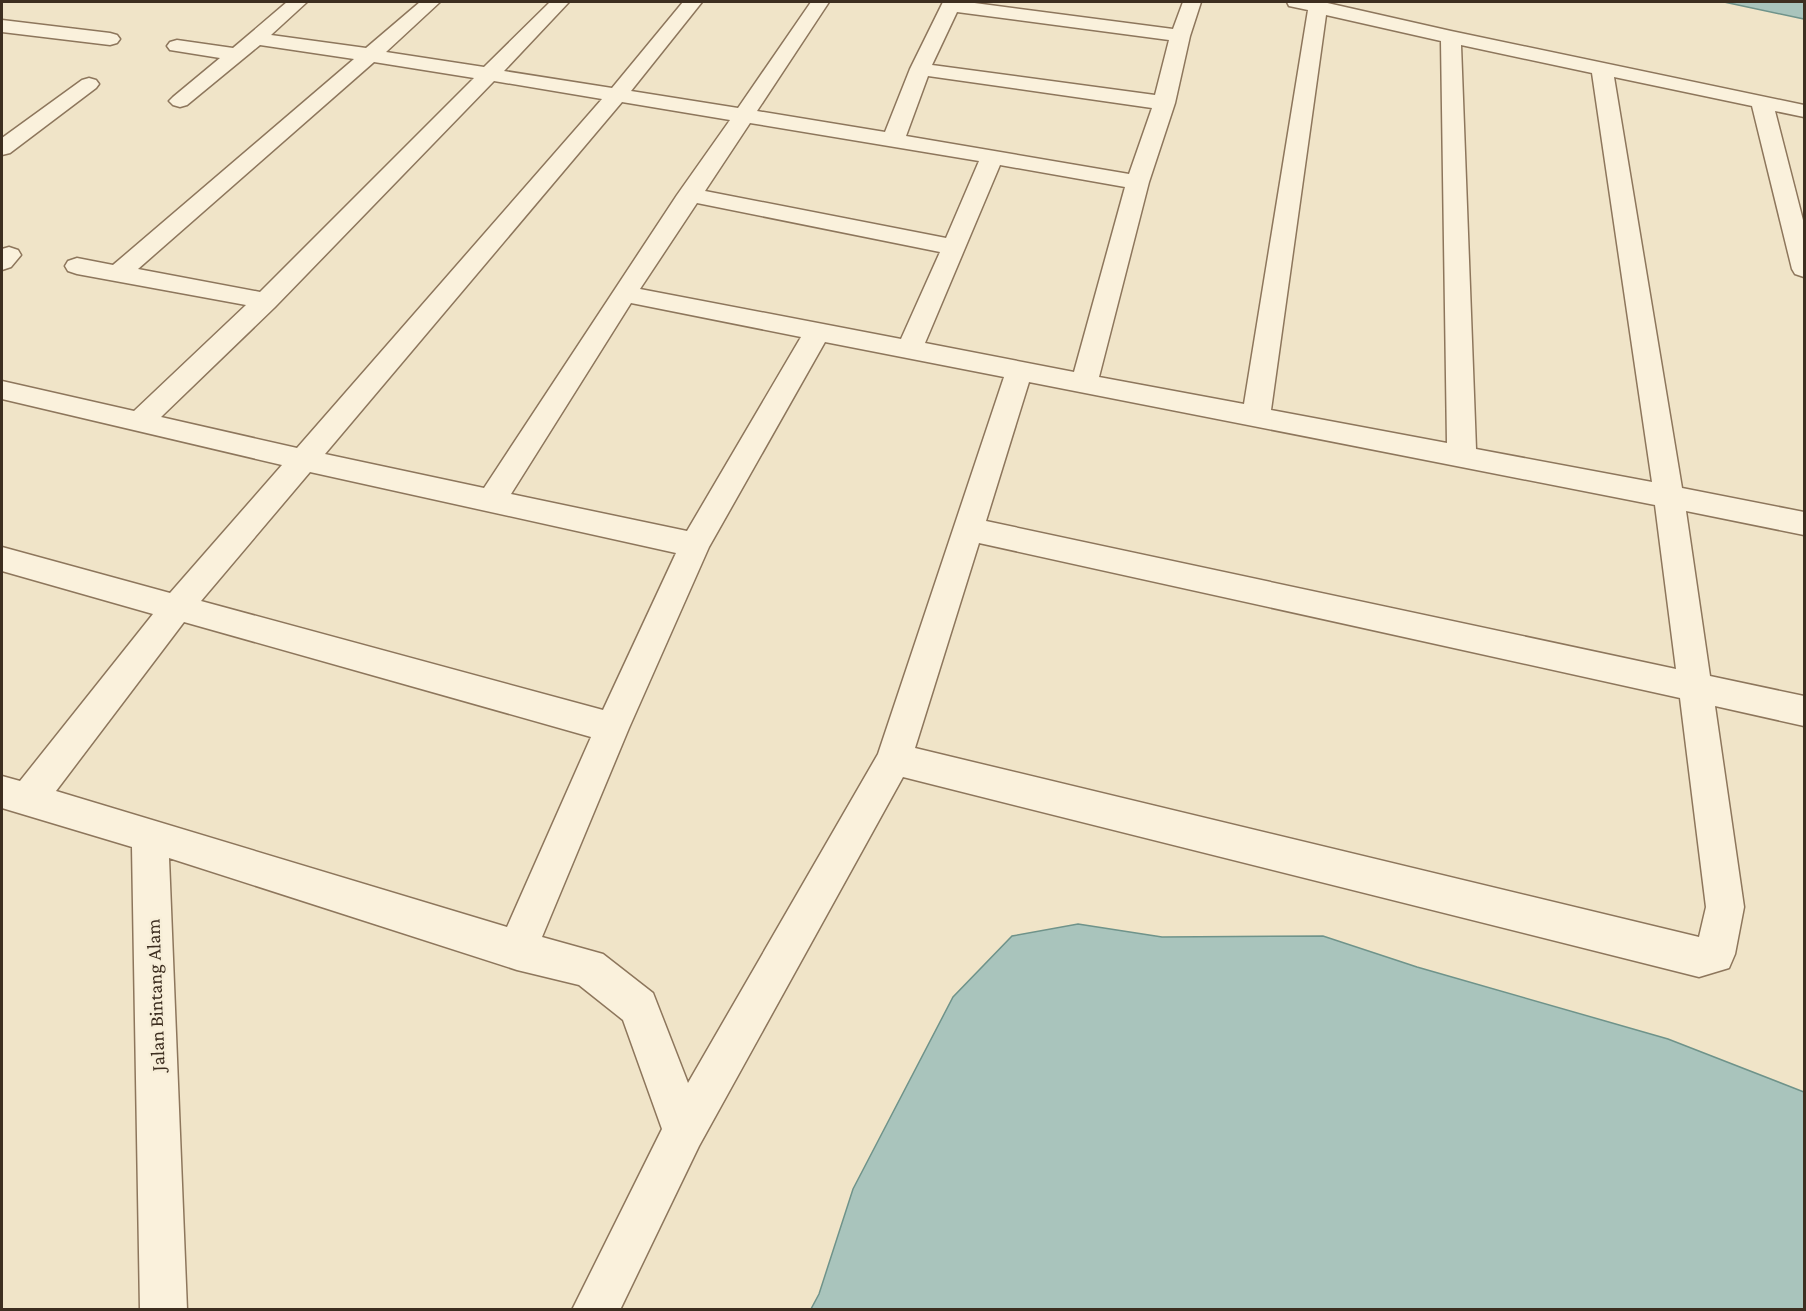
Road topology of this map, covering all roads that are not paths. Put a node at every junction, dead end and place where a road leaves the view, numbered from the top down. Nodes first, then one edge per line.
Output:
1 (297, 2) edge
2 (430, 2) edge
3 (560, 2) edge
4 (693, 2) edge
5 (820, 2) edge
6 (1192, 2) edge
7 (951, 3) edge
8 (1307, 4) edge
9 (2, 26) edge
10 (27, 29) junction
11 (1180, 36) junction
12 (1451, 37) junction
13 (111, 39) dead end
14 (256, 39) junction
15 (2, 46) edge
16 (177, 46) dead end
17 (237, 55) junction
18 (370, 55) junction
19 (920, 69) junction
20 (1602, 69) junction
21 (485, 75) junction
22 (89, 84) dead end
23 (617, 96) junction
24 (180, 101) dead end
25 (1164, 103) junction
26 (1762, 103) junction
27 (1804, 111) edge
28 (742, 116) junction
29 (893, 140) junction
30 (2, 148) edge
31 (992, 158) junction
32 (1138, 182) junction
33 (689, 195) junction
34 (954, 247) junction
35 (77, 266) dead end
36 (1804, 269) edge
37 (118, 274) junction
38 (624, 294) junction
39 (266, 302) junction
40 (817, 332) junction
41 (910, 348) junction
42 (1019, 372) junction
43 (1084, 384) junction
44 (2, 390) edge
45 (1256, 417) junction
46 (140, 421) junction
47 (1462, 457) junction
48 (304, 460) junction
49 (1669, 497) junction
50 (491, 501) junction
51 (1804, 523) edge
52 (969, 529) junction
53 (695, 545) junction
54 (2, 559) edge
55 (177, 607) junction
56 (1695, 687) junction
57 (1804, 711) edge
58 (612, 728) junction
59 (894, 759) junction
60 (14, 796) edge
61 (150, 835) junction
62 (517, 950) junction
63 (684, 1131) junction
64 (164, 1310) edge
65 (595, 1310) edge

1 - 14 street
2 - 18 street
3 - 21 street
4 - 23 street
5 - 28 street
6 - 11 street
7 - 11 street
7 - 19 street
8 - 12 street
8 - 45 street
9 - 10 street
10 - 13 street
10 - 15 street
11 - 25 street
12 - 20 street
12 - 47 street
14 - 17 street
14 - 18 street
16 - 17 street
17 - 24 street
18 - 21 street
18 - 37 street
19 - 25 street
19 - 29 street
20 - 26 street
20 - 49 street
21 - 23 street
21 - 39 street
22 - 30 street
23 - 28 street
23 - 48 street
25 - 32 street
26 - 27 street
26 - 36 street
28 - 29 street
28 - 33 street
29 - 31 street
31 - 32 street
31 - 34 street
32 - 43 street
33 - 34 street
33 - 38 street
34 - 41 street
35 - 37 street
37 - 39 street
38 - 40 street
38 - 50 street
39 - 46 street
40 - 41 street
40 - 53 street
41 - 42 street
42 - 43 street
42 - 52 street
43 - 45 street
44 - 46 street
45 - 47 street
46 - 48 street
47 - 49 street
48 - 50 street
48 - 55 street
49 - 51 street
49 - 56 street
50 - 53 street
52 - 56 street
52 - 59 street
53 - 58 street
54 - 55 street
55 - 58 street
55 - 60 street
56 - 57 street
56 - 59 street
58 - 62 street
59 - 63 street
60 - 61 street
61 - 62 street
61 - 64 street, Jalan Bintang Alam
62 - 63 street
63 - 65 street

